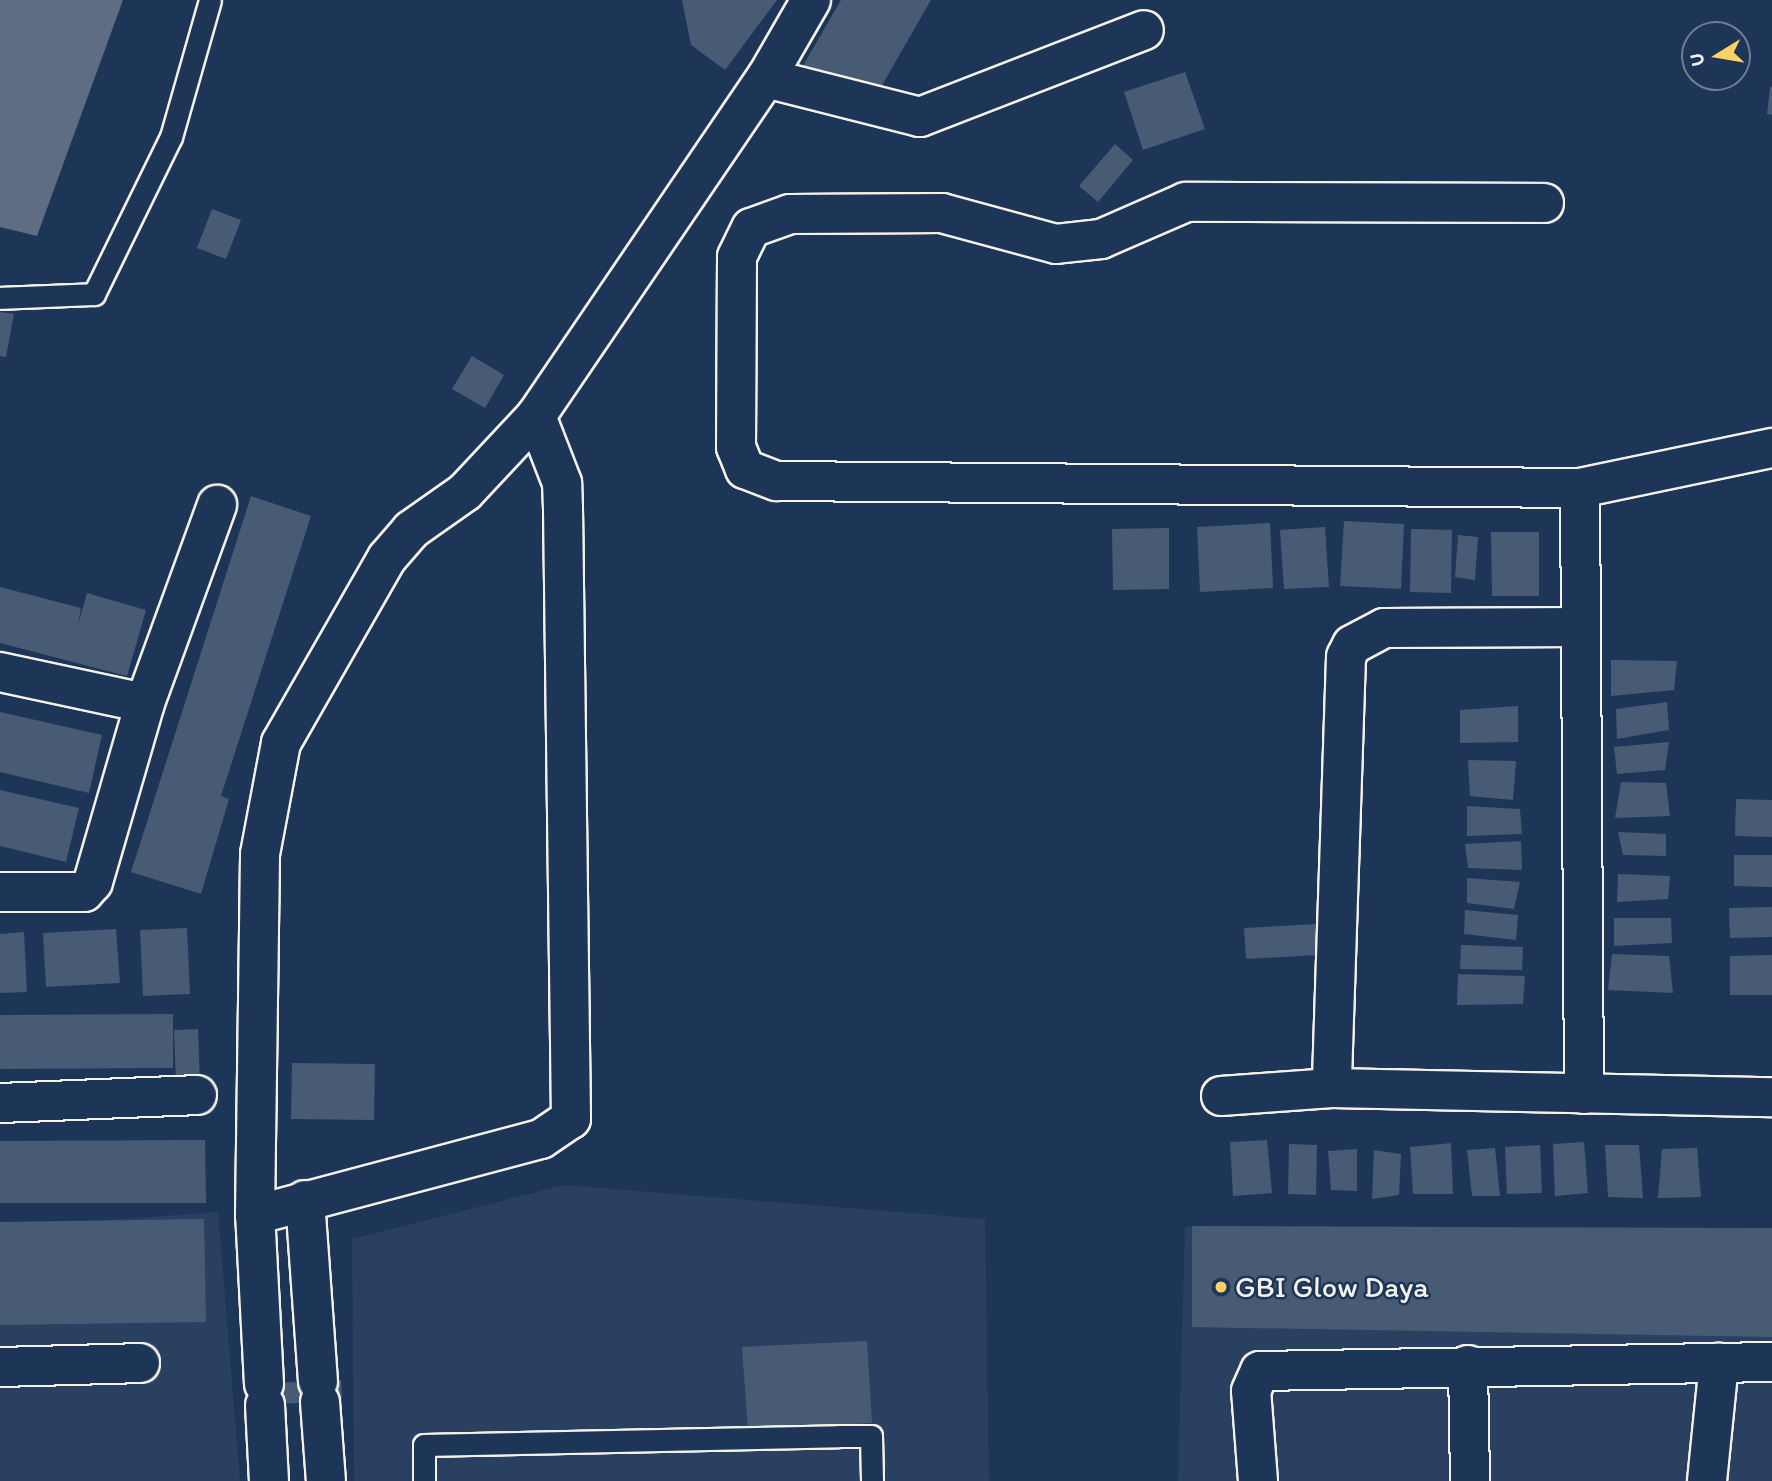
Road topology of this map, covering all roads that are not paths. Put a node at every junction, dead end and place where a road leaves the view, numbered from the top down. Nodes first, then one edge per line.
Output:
1 (210, 0) edge
2 (811, 0) edge
3 (1144, 30) dead end
4 (766, 78) junction
5 (1544, 203) dead end
6 (0, 298) edge
7 (536, 416) junction
8 (1772, 448) edge
9 (1580, 488) junction
10 (217, 505) dead end
11 (1580, 627) junction
12 (0, 672) edge
13 (145, 703) junction
14 (9, 889) edge
15 (1332, 1088) junction
16 (1584, 1094) junction
17 (197, 1096) dead end
18 (1221, 1096) dead end
19 (1772, 1097) edge
20 (0, 1103) edge
21 (305, 1200) junction
22 (255, 1215) junction
23 (1772, 1362) edge
24 (140, 1363) dead end
25 (1719, 1363) junction
26 (1468, 1365) junction
27 (0, 1367) edge
28 (269, 1481) edge
29 (326, 1481) edge
30 (424, 1481) edge
31 (873, 1481) edge
32 (1258, 1481) edge
33 (1471, 1481) edge
34 (1707, 1481) edge

1 - 6 lane
2 - 4 street
3 - 4 street
4 - 7 street
5 - 9 street
7 - 21 street
7 - 22 street
8 - 9 street
9 - 11 street
10 - 13 street
11 - 15 street
11 - 16 street
12 - 13 street
13 - 14 street
15 - 16 street
15 - 18 street
16 - 19 street
17 - 20 street
21 - 22 street
21 - 29 street
22 - 28 street
23 - 25 street
24 - 27 street
25 - 26 street
25 - 34 street
26 - 32 street
26 - 33 street
30 - 31 lane

